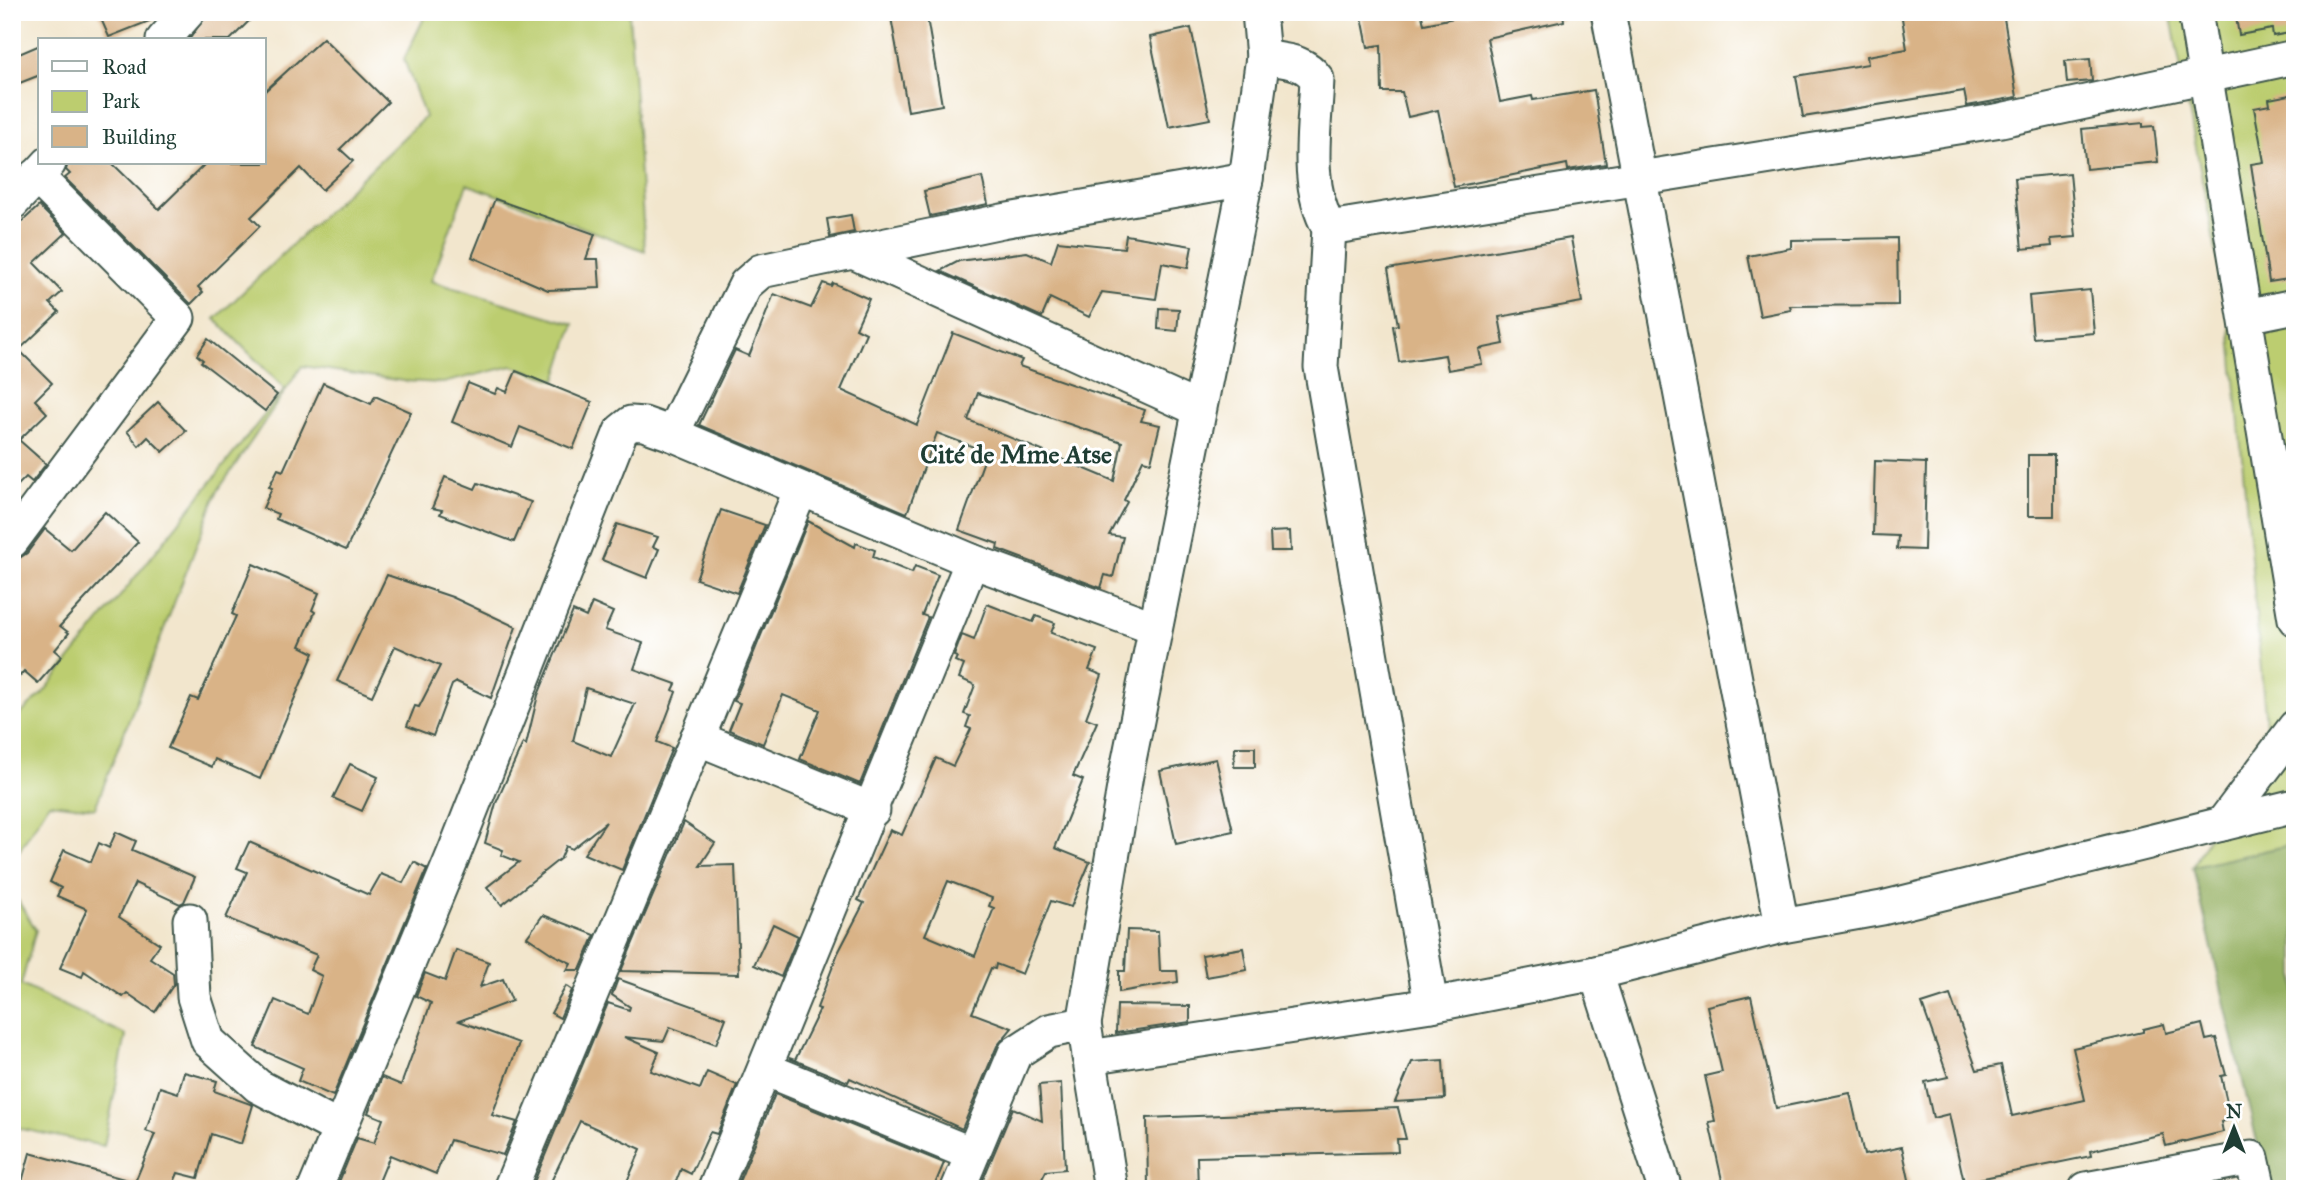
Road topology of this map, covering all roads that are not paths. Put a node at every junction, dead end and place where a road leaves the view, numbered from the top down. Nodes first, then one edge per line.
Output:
1 (1259, 12) edge
2 (1608, 12) edge
3 (2195, 12) edge
4 (1263, 57) junction
5 (2295, 57) edge
6 (2208, 78) junction
7 (42, 169) edge
8 (1246, 180) junction
9 (1642, 180) junction
10 (12, 203) edge
11 (1329, 228) junction
12 (853, 251) junction
13 (2295, 306) edge
14 (2246, 316) junction
15 (1198, 409) junction
16 (672, 434) junction
17 (801, 489) junction
18 (12, 541) edge
19 (972, 561) junction
20 (2295, 619) edge
21 (1155, 628) junction
22 (2295, 727) edge
23 (697, 738) junction
24 (2295, 806) edge
25 (873, 810) junction
26 (2222, 824) junction
27 (190, 920) dead end
28 (1782, 926) junction
29 (1596, 973) junction
30 (1431, 1005) junction
31 (1084, 1024) junction
32 (1089, 1057) junction
33 (765, 1069) junction
34 (340, 1129) junction
35 (972, 1154) junction
36 (315, 1189) edge
37 (510, 1189) edge
38 (715, 1189) edge
39 (958, 1189) edge
40 (1111, 1189) edge
41 (1665, 1189) edge
42 (2086, 1189) edge
43 (2259, 1189) edge

1 - 4 street
2 - 9 street
3 - 6 street
4 - 8 street
4 - 11 street
5 - 6 street
6 - 9 street
6 - 14 street
7 - 10 street
7 - 18 street
8 - 12 street
8 - 15 street
9 - 11 street
9 - 28 street
11 - 30 street
12 - 15 street
12 - 16 street
13 - 14 street
14 - 20 street
15 - 21 street
16 - 17 street
16 - 34 street
17 - 19 street
17 - 23 street
19 - 21 street
19 - 25 street
21 - 31 street
22 - 26 street
23 - 25 street
23 - 37 street
24 - 26 street
25 - 33 street
26 - 28 street
27 - 34 street
28 - 29 street
29 - 30 street
29 - 41 street
30 - 32 street
31 - 32 street
31 - 35 street
32 - 40 street
33 - 35 street
33 - 38 street
34 - 36 street
35 - 39 street
42 - 43 street

